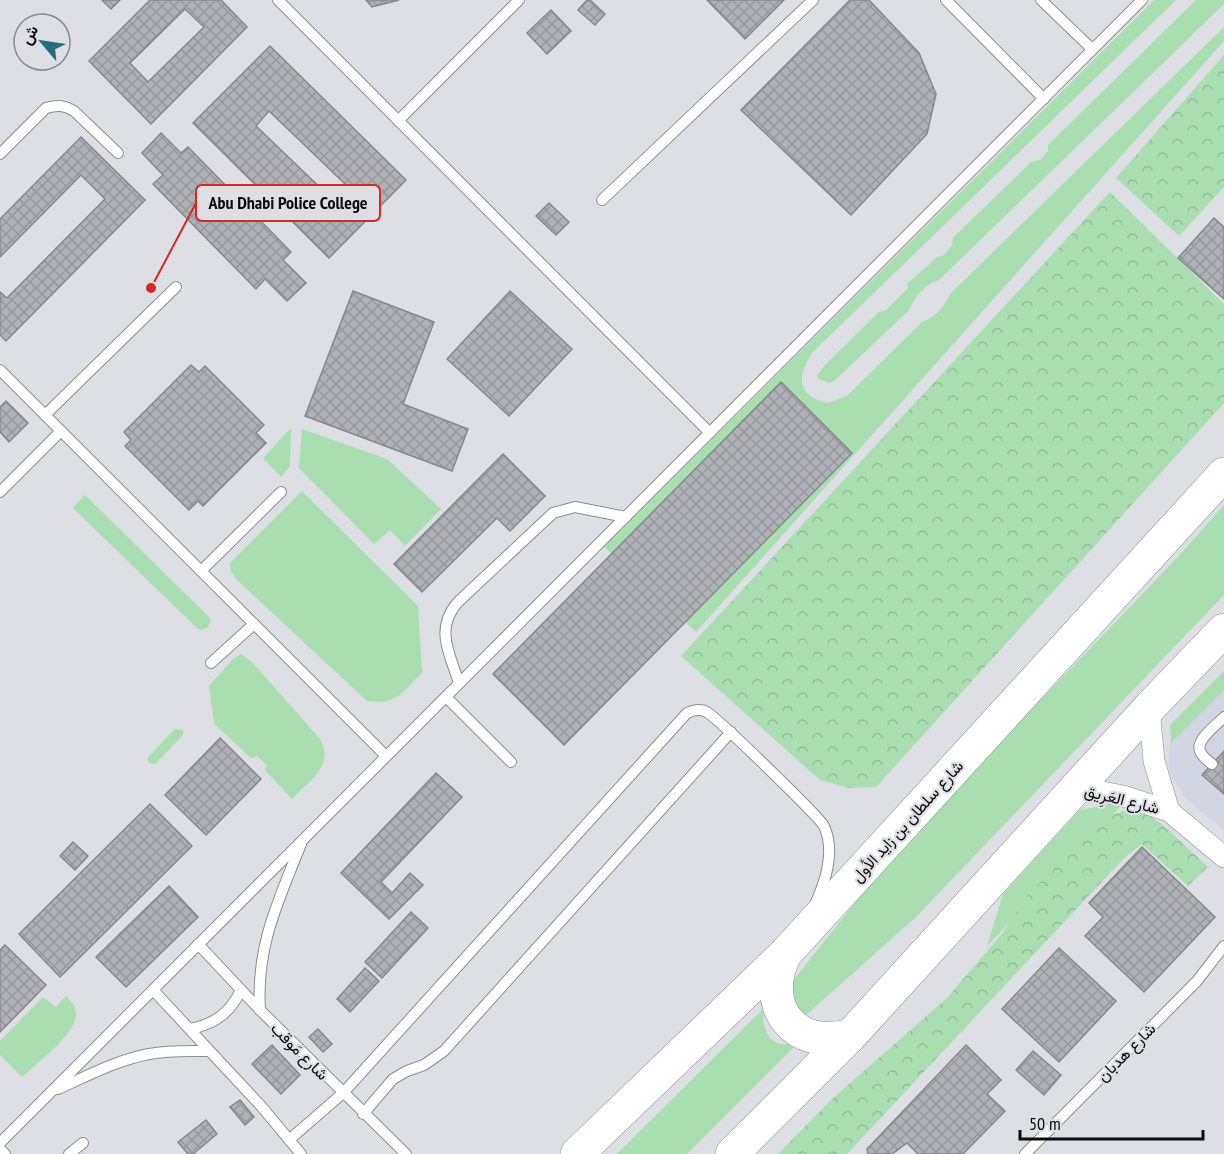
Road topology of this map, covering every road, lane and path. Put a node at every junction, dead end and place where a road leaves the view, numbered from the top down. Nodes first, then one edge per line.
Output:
1 (278, 0) edge
2 (519, 0) edge
3 (813, 0) edge
4 (946, 0) edge
5 (1041, 0) edge
6 (1142, 0) edge
7 (1092, 50) junction
8 (1044, 99) junction
9 (398, 121) junction
10 (118, 153) dead end
11 (0, 154) edge
12 (602, 200) dead end
13 (177, 287) dead end
14 (0, 370) edge
15 (45, 415) junction
16 (61, 431) junction
17 (710, 433) junction
18 (1224, 474) edge
19 (0, 492) edge
20 (281, 492) dead end
21 (626, 517) junction
22 (201, 571) junction
23 (254, 624) junction
24 (1221, 637) edge
25 (211, 663) dead end
26 (459, 683) junction
27 (446, 698) junction
28 (1149, 708) junction
29 (1224, 717) edge
30 (731, 732) junction
31 (387, 756) junction
32 (511, 762) dead end
33 (1212, 764) dead end
34 (1076, 787) junction
35 (1168, 811) junction
36 (302, 840) junction
37 (1224, 857) edge
38 (198, 944) junction
39 (1224, 946) edge
40 (792, 947) junction
41 (153, 990) junction
42 (241, 990) junction
43 (260, 1010) junction
44 (190, 1029) junction
45 (851, 1035) junction
46 (209, 1051) junction
47 (50, 1092) junction
48 (343, 1093) junction
49 (363, 1114) junction
50 (289, 1140) junction
51 (0, 1143) edge
52 (83, 1143) dead end
53 (0, 1149) edge
54 (5, 1154) edge
55 (69, 1154) edge
56 (301, 1154) edge
57 (406, 1154) edge
58 (577, 1154) edge
59 (732, 1154) edge
60 (1025, 1154) edge

1 - 9 lane
2 - 9 lane
3 - 12 lane
4 - 8 lane
5 - 7 lane
6 - 7 lane
7 - 8 lane
8 - 17 lane
9 - 17 lane
10 - 11 lane
13 - 15 lane
14 - 15 lane
15 - 16 lane
16 - 19 lane
16 - 22 lane
17 - 21 lane
18 - 40 main road, شارع سلطان بن زايد الأول
20 - 22 lane
21 - 26 lane
21 - 26 lane
22 - 23 lane
23 - 25 lane
23 - 31 lane
24 - 28 main road
26 - 27 lane
27 - 31 lane
27 - 32 lane
28 - 34 main road
28 - 35 street, شارع العَرِيق
29 - 33 lane
30 - 40 lane
30 - 48 lane
30 - 49 lane
31 - 36 lane
34 - 35 street, شارع العَرِيق
34 - 45 main road
35 - 37 street, شارع العَرِيق
36 - 38 lane
36 - 43 lane
38 - 41 lane
38 - 42 lane, شارع مَوقب
39 - 60 lane, شارع هدبان
40 - 45 main road
40 - 58 main road, شارع سلطان بن زايد الأول
41 - 44 lane
41 - 47 lane
42 - 43 lane, شارع مَوقب
42 - 44 lane
43 - 48 lane, شارع مَوقب
44 - 46 lane
45 - 59 main road
46 - 47 lane
46 - 50 lane
47 - 51 lane
48 - 49 lane, شارع مَوقب
48 - 50 lane
49 - 57 lane, شارع مَوقب
50 - 56 lane
52 - 55 lane
53 - 54 lane

